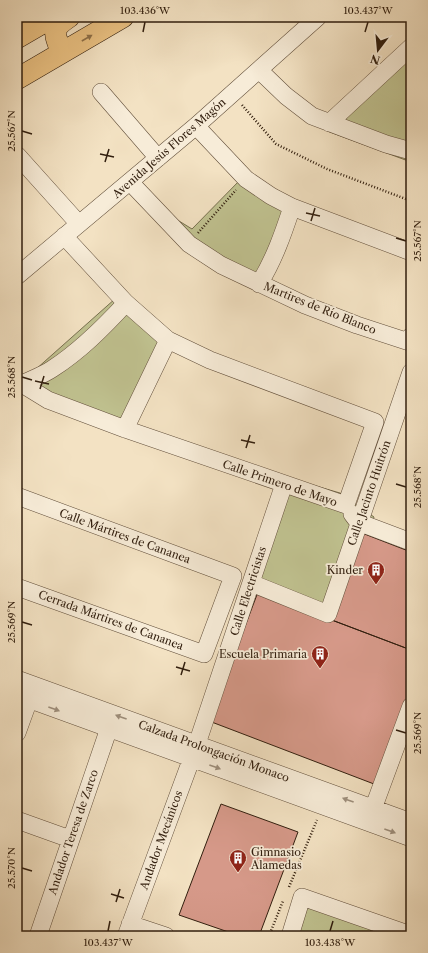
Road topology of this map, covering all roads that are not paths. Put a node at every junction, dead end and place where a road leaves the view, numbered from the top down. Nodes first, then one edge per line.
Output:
1 (53, 17) edge
2 (69, 17) edge
3 (124, 17) edge
4 (318, 17) edge
5 (17, 38) edge
6 (411, 47) edge
7 (61, 52) junction
8 (259, 70) junction
9 (17, 79) edge
10 (101, 92) dead end
11 (329, 123) junction
12 (196, 126) junction
13 (411, 150) edge
14 (17, 155) edge
15 (158, 158) junction
16 (130, 182) junction
17 (292, 207) junction
18 (79, 224) junction
19 (64, 236) junction
20 (411, 252) edge
21 (17, 276) edge
22 (259, 284) junction
23 (126, 303) junction
24 (411, 336) edge
25 (168, 340) junction
26 (411, 372) edge
27 (20, 382) edge
28 (125, 429) junction
29 (284, 484) junction
30 (17, 496) edge
31 (346, 505) junction
32 (358, 522) junction
33 (411, 542) edge
34 (251, 583) junction
35 (17, 587) edge
36 (204, 654) joint
37 (17, 679) edge
38 (27, 693) edge
39 (411, 706) edge
40 (109, 728) junction
41 (17, 734) edge
42 (194, 751) junction
43 (373, 809) junction
44 (17, 820) edge
45 (411, 822) edge
46 (411, 838) edge
47 (70, 839) junction
48 (128, 930) edge
49 (411, 935) edge
50 (38, 936) edge
51 (166, 936) edge
52 (290, 936) edge

1 - 5 main road
2 - 7 main road
7 -> 3 main road
4 - 8 street, Avenida Jesús Flores Magón
6 - 11 street
7 - 9 main road
8 - 11 street
8 - 12 street, Avenida Jesús Flores Magón
10 - 15 street
11 - 13 street
12 - 15 street, Avenida Jesús Flores Magón
12 - 17 street
14 - 18 street
15 - 16 street, Avenida Jesús Flores Magón
16 - 18 street, Avenida Jesús Flores Magón
16 - 22 street
17 - 20 street
17 - 22 street, Martires de Río Blanco
18 - 19 street, Avenida Jesús Flores Magón
19 - 21 street, Avenida Jesús Flores Magón
19 - 23 street, Calle Primero de Mayo
22 - 24 street, Martires de Río Blanco
23 - 25 street, Calle Primero de Mayo
23 - 27 street, Calle Primero de Mayo
25 - 28 street
25 - 31 street, Calle Primero de Mayo
26 - 32 street, Calle Jacinto Huitrón
27 - 28 street, Calle Primero de Mayo
28 - 29 street, Calle Primero de Mayo
29 - 31 street, Calle Primero de Mayo
29 - 34 street, Calle Electricistas
30 - 36 street, Calle Mártires de Cananea
31 - 32 street
32 - 33 street
32 - 34 street, Calle Jacinto Huitrón
34 - 42 street, Calle Electricistas
35 - 36 street, Cerrada Mártires de Cananea
37 - 38 street, Calzada Prolongación Monaco
38 -> 40 street, Calzada Prolongación Monaco
38 - 41 street
42 -> 38 street, Calzada Prolongación Monaco
39 - 43 street
40 - 42 street, Calzada Prolongación Monaco
40 - 47 street, Andador Teresa de Zarco
43 -> 42 street, Calzada Prolongación Monaco
42 -> 46 street, Calzada Prolongación Monaco
42 - 48 street, Andador Mecánicos
43 - 45 street, Calzada Prolongación Monaco
44 - 47 street
47 - 50 street, Andador Teresa de Zarco
48 - 51 street
49 - 52 street

